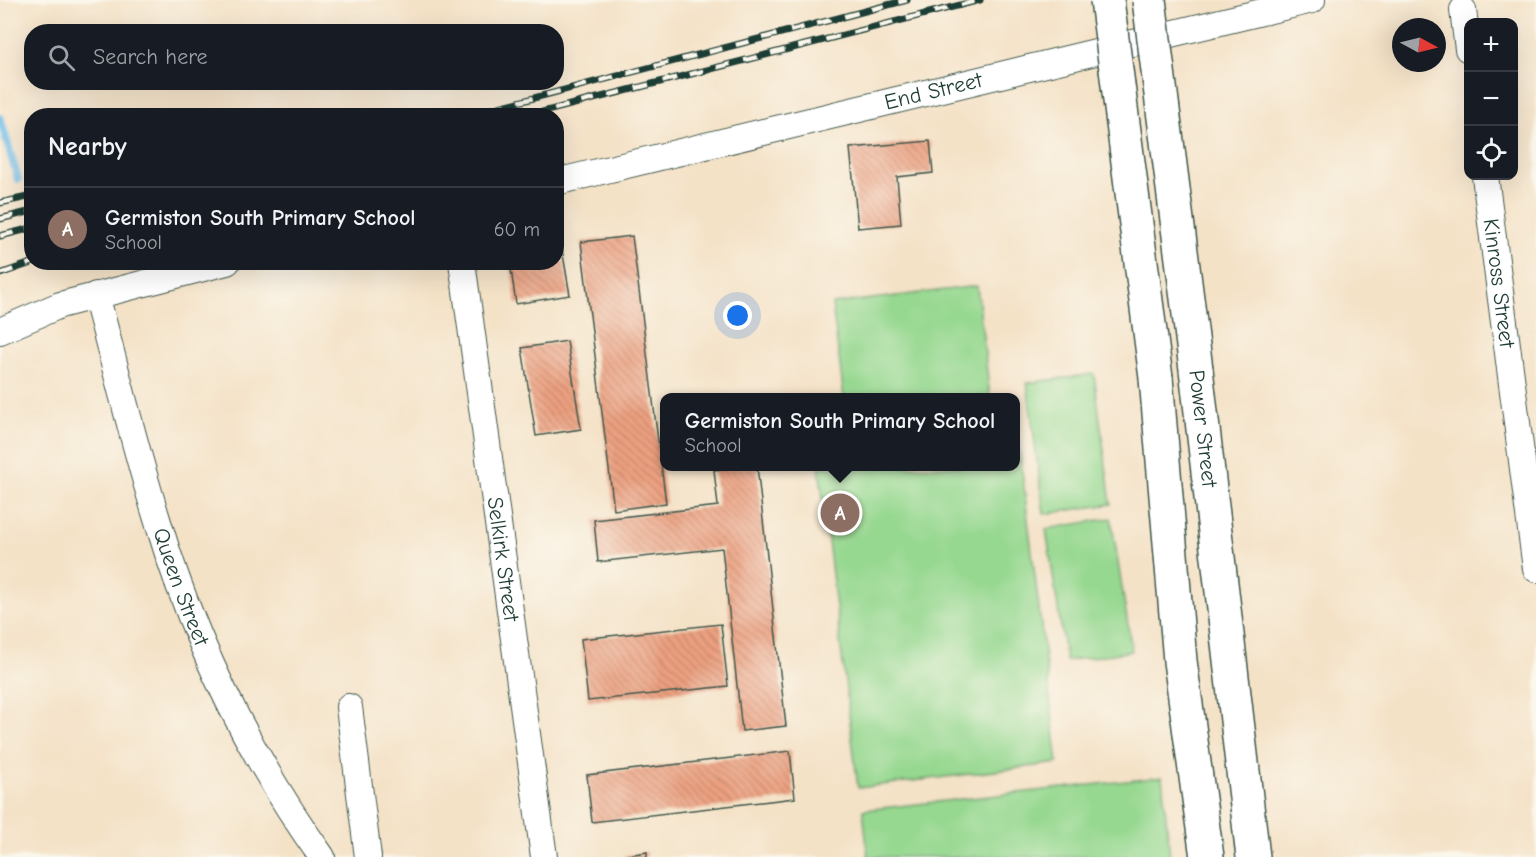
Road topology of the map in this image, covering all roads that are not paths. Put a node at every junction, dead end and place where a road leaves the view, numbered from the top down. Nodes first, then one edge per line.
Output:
1 (1107, 0) edge
2 (1149, 0) edge
3 (1312, 0) edge
4 (1464, 10) dead end
5 (1465, 18) edge
6 (564, 180) edge
7 (1486, 180) edge
8 (195, 270) edge
9 (463, 270) edge
10 (96, 295) junction
11 (0, 331) edge
12 (1536, 569) edge
13 (350, 707) dead end
14 (322, 857) edge
15 (368, 857) edge
16 (544, 857) edge
17 (1207, 857) edge
18 (1253, 857) edge

1 - 17 main road, Power Street, bridge
2 - 18 main road, Power Street, bridge
3 - 6 street, End Street
4 - 5 street
7 - 12 street, Kinross Street
8 - 10 street
9 - 16 street, Selkirk Street
10 - 11 street
10 - 14 street, Queen Street
13 - 15 street

